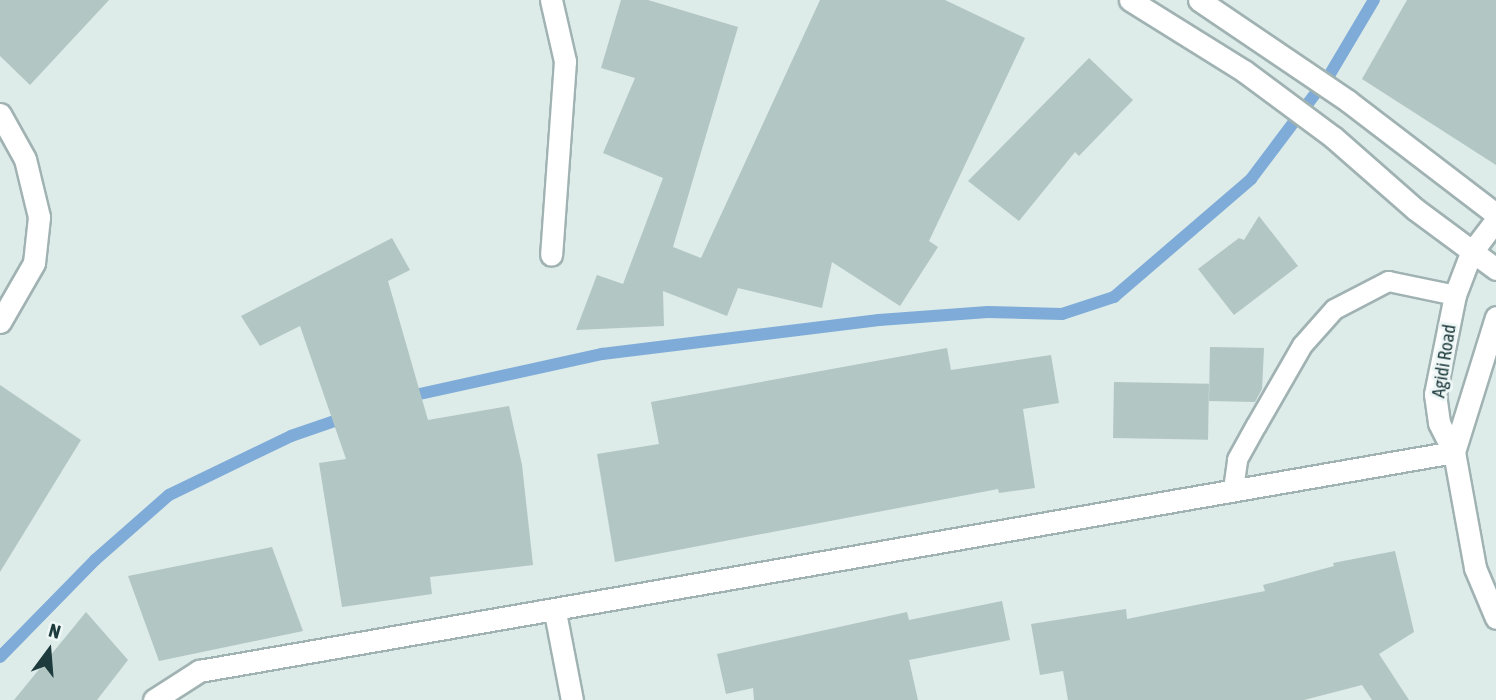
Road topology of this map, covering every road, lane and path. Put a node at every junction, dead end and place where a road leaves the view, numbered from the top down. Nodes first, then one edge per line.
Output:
1 (551, 0) edge
2 (1130, 0) edge
3 (1199, 0) edge
4 (0, 114) edge
5 (1496, 214) edge
6 (1496, 220) edge
7 (1471, 253) junction
8 (551, 254) dead end
9 (1496, 269) edge
10 (1455, 295) junction
11 (1496, 317) edge
12 (0, 322) edge
13 (1454, 452) junction
14 (1233, 489) junction
15 (555, 612) junction
16 (1496, 618) edge
17 (154, 700) edge
18 (572, 700) edge

1 - 8 street
2 - 7 street
3 - 5 street
4 - 12 street
6 - 7 street, Agidi Road
7 - 9 street
7 - 10 street, Agidi Road
10 - 13 street, Agidi Road
10 - 14 lane
11 - 13 street, Agidi Road
13 - 14 street
13 - 16 street
14 - 15 street
15 - 17 street
15 - 18 street

